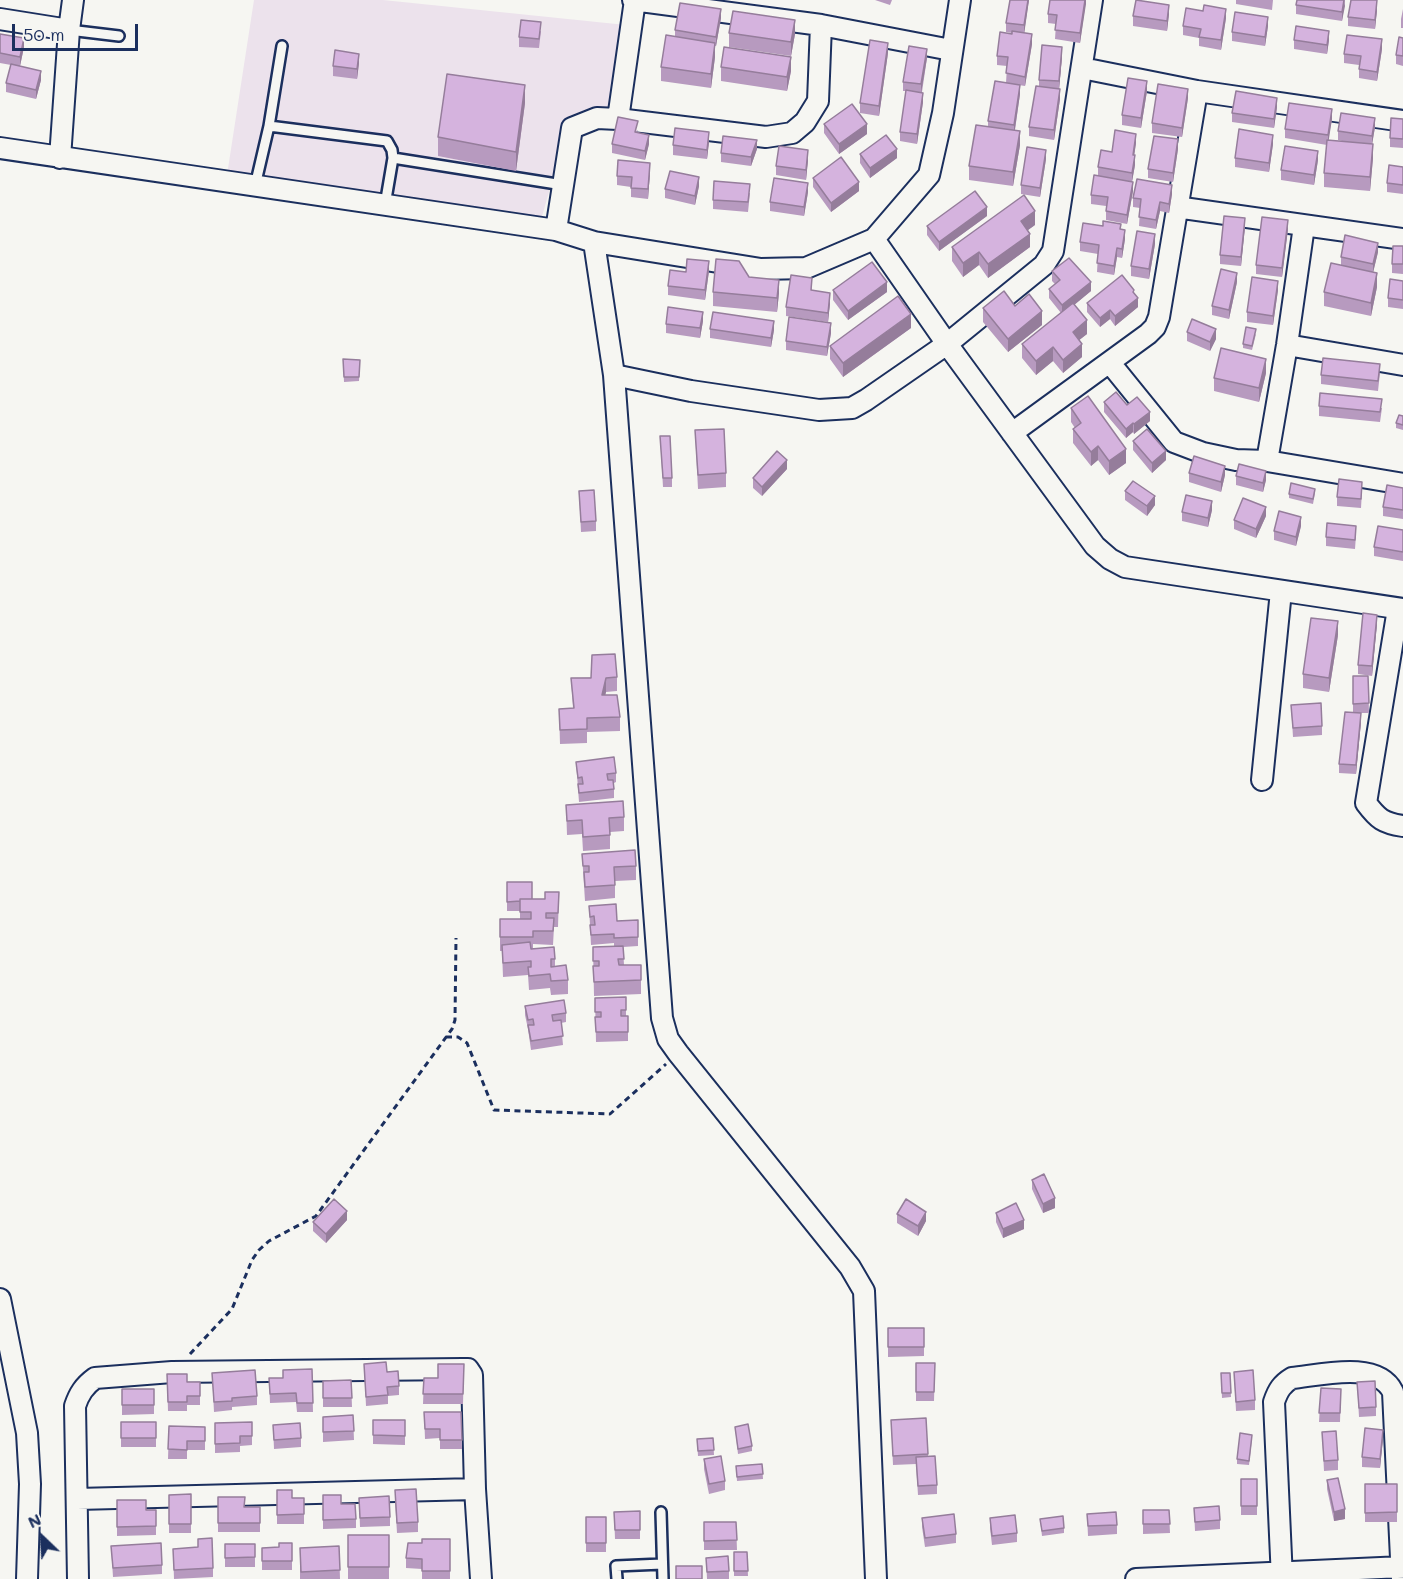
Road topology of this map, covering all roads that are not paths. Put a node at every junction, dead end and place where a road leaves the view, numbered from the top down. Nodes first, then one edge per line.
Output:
1 (73, 0) edge
2 (634, 0) edge
3 (960, 0) edge
4 (1092, 0) edge
5 (0, 19) edge
6 (820, 25) junction
7 (69, 30) junction
8 (119, 36) dead end
9 (282, 46) dead end
10 (951, 50) junction
11 (1082, 68) junction
12 (1197, 90) junction
13 (618, 119) junction
14 (1403, 121) edge
15 (269, 126) junction
16 (0, 148) edge
17 (60, 158) junction
18 (393, 158) junction
19 (563, 185) junction
20 (255, 186) junction
21 (385, 206) junction
22 (1176, 207) junction
23 (1304, 226) junction
24 (556, 230) junction
25 (874, 239) junction
26 (1403, 239) edge
27 (594, 242) junction
28 (946, 344) junction
29 (1287, 345) junction
30 (1110, 363) junction
31 (1403, 365) edge
32 (614, 375) junction
33 (1012, 432) junction
34 (1267, 461) junction
35 (1403, 484) edge
36 (1281, 591) junction
37 (1400, 609) edge
38 (1262, 780) dead end
39 (1403, 826) edge
40 (0, 1299) edge
41 (475, 1489) junction
42 (77, 1499) junction
43 (661, 1512) dead end
44 (662, 1564) junction
45 (1402, 1571) edge
46 (1282, 1576) edge
47 (27, 1579) edge
48 (78, 1579) edge
49 (481, 1579) edge
50 (617, 1579) edge
51 (663, 1579) edge
52 (876, 1579) edge
53 (1136, 1579) edge

1 - 7 street
2 - 6 street
2 - 13 street
3 - 10 street
4 - 11 street
5 - 7 street
6 - 10 street
6 - 13 street
7 - 8 lane
7 - 17 street
9 - 15 lane
10 - 25 street
11 - 12 street
11 - 28 street
12 - 14 street
12 - 22 street
13 - 19 street
15 - 18 lane
15 - 20 lane
16 - 17 street
17 - 20 street
18 - 19 lane
18 - 21 lane
19 - 24 street
20 - 21 street
21 - 24 street
22 - 23 street
22 - 30 street
23 - 26 street
23 - 29 street
24 - 27 street
25 - 27 street
25 - 28 street
27 - 32 street
28 - 32 street
28 - 33 street
29 - 31 street
29 - 34 street
30 - 33 street
30 - 34 street
32 - 52 street
33 - 36 street
34 - 35 street
36 - 37 street
36 - 38 street
37 - 39 street
40 - 47 street
41 - 42 street
41 - 42 street
41 - 49 street
42 - 48 street
43 - 44 lane
44 - 50 lane
44 - 51 lane
45 - 46 street
45 - 46 street
46 - 53 street

